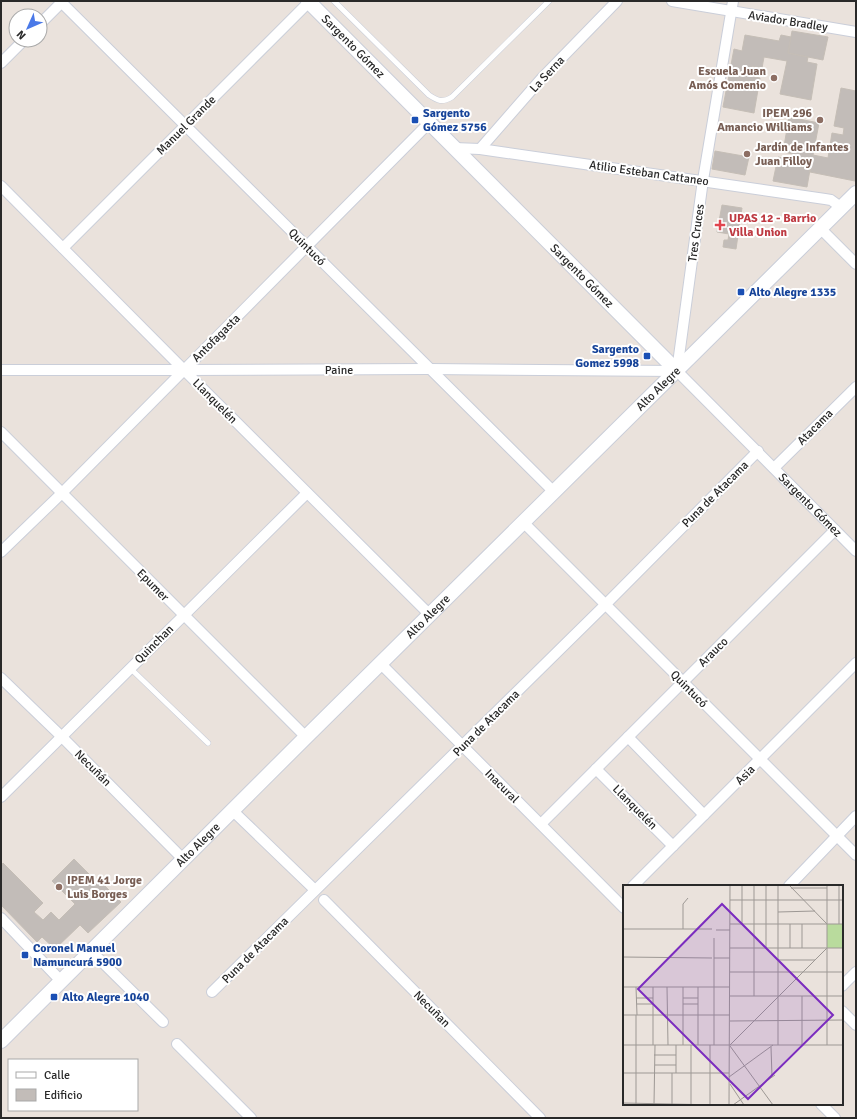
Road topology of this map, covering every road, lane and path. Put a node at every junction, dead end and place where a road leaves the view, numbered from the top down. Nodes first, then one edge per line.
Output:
1 (308, 1) edge
2 (334, 1) edge
3 (549, 1) edge
4 (617, 1) edge
5 (672, 1) edge
6 (733, 1) edge
7 (62, 2) edge
8 (731, 11) junction
9 (48, 16) edge
10 (856, 32) edge
11 (16, 48) edge
12 (1, 63) edge
13 (429, 123) junction
14 (185, 125) junction
15 (454, 148) junction
16 (480, 150) junction
17 (703, 180) junction
18 (1, 186) edge
19 (856, 193) edge
20 (842, 208) junction
21 (821, 229) junction
22 (307, 247) junction
23 (63, 248) junction
24 (856, 264) edge
25 (429, 369) junction
26 (1, 370) edge
27 (184, 370) junction
28 (677, 371) junction
29 (856, 387) edge
30 (1, 432) edge
31 (758, 451) junction
32 (774, 468) junction
33 (554, 492) junction
34 (62, 493) junction
35 (307, 493) junction
36 (524, 522) junction
37 (835, 530) junction
38 (856, 551) edge
39 (1, 552) edge
40 (606, 604) junction
41 (183, 615) junction
42 (430, 615) junction
43 (856, 663) edge
44 (381, 664) junction
45 (130, 668) junction
46 (1, 678) edge
47 (683, 682) junction
48 (61, 736) junction
49 (306, 737) junction
50 (628, 737) junction
51 (208, 743) dead end
52 (462, 746) junction
53 (760, 759) junction
54 (596, 769) junction
55 (1, 797) edge
56 (233, 811) junction
57 (704, 815) junction
58 (856, 816) edge
59 (540, 824) junction
60 (836, 836) junction
61 (673, 846) junction
62 (856, 855) edge
63 (184, 860) junction
64 (634, 885) edge
65 (791, 885) edge
66 (315, 890) junction
67 (324, 900) dead end
68 (622, 902) edge
69 (2, 920) edge
70 (91, 951) junction
71 (856, 972) edge
72 (61, 981) junction
73 (843, 985) edge
74 (212, 992) dead end
75 (843, 1012) edge
76 (163, 1022) dead end
77 (856, 1025) edge
78 (1, 1042) edge
79 (177, 1044) dead end
80 (822, 1105) edge
81 (251, 1118) edge
82 (540, 1118) edge
83 (835, 1118) edge

1 - 13 main road, Sargento Gómez
1 - 14 street, Manuel Grande
2 - 3 lane
4 - 16 street, La Serna
5 - 8 street, Aviador Bradley
6 - 8 street, Tres Cruces
7 - 9 street
7 - 14 street, Quintucó
8 - 10 street, Aviador Bradley
8 - 17 street, Tres Cruces
11 - 12 street
13 - 15 main road, Sargento Gómez
13 - 22 street, Antofagasta
14 - 22 street, Quintucó
14 - 23 street, Manuel Grande
15 - 16 street, Atilio Esteban Cattaneo
15 - 28 main road, Sargento Gómez
16 - 17 street, Atilio Esteban Cattaneo
17 - 20 street, Atilio Esteban Cattaneo
17 - 28 street, Tres Cruces
18 - 23 street, Llanquelén
19 - 20 main road, Alto Alegre
20 - 21 main road, Alto Alegre
21 - 24 street
21 - 28 main road, Alto Alegre
22 - 25 street, Quintucó
22 - 27 street, Antofagasta
23 - 27 street, Llanquelén
25 - 27 street, Paine
25 - 28 street, Paine
25 - 33 street, Quintucó
26 - 27 street, Paine
27 - 34 street, Antofagasta
27 - 35 street, Llanquelén
28 - 31 street, Sargento Gómez
28 - 33 main road, Alto Alegre
29 - 32 street, Atacama
30 - 34 street, Epumer
31 - 32 street, Sargento Gómez
31 - 40 street, Puna de Atacama
32 - 37 street, Sargento Gómez
33 - 36 main road, Alto Alegre
34 - 39 street, Antofagasta
34 - 41 street, Epumer
35 - 41 street, Quinchan
35 - 42 street, Llanquelén
36 - 40 street, Quintucó
36 - 42 main road, Alto Alegre
37 - 38 street, Sargento Gómez
37 - 47 street, Arauco
40 - 47 street, Quintucó
40 - 52 street, Puna de Atacama
41 - 45 street, Quinchan
41 - 49 street, Epumer
42 - 44 main road, Alto Alegre
43 - 53 street, Asia
44 - 49 main road, Alto Alegre
44 - 52 street, Inacural
45 - 48 street, Quinchan
45 - 51 lane
46 - 48 street, Necuñán
47 - 50 street, Arauco
47 - 53 street, Quintucó
48 - 55 street, Quinchan
48 - 63 street, Necuñán
49 - 56 main road, Alto Alegre
50 - 54 street, Arauco
50 - 57 street
52 - 59 street, Inacural
52 - 66 street, Puna de Atacama
53 - 57 street, Asia
53 - 60 street, Quintucó
54 - 59 street, Arauco
54 - 61 street, Llanquelén
56 - 63 main road, Alto Alegre
56 - 66 street
57 - 61 street, Asia
58 - 60 street
59 - 68 street, Inacural
60 - 62 street, Quintucó
60 - 65 street
61 - 64 street, Asia
63 - 70 main road, Alto Alegre
66 - 74 street, Puna de Atacama
67 - 82 street, Necuñan
69 - 72 street
70 - 72 main road, Alto Alegre
70 - 76 street
71 - 73 street
72 - 78 main road, Alto Alegre
75 - 77 street
79 - 81 street
80 - 83 street

